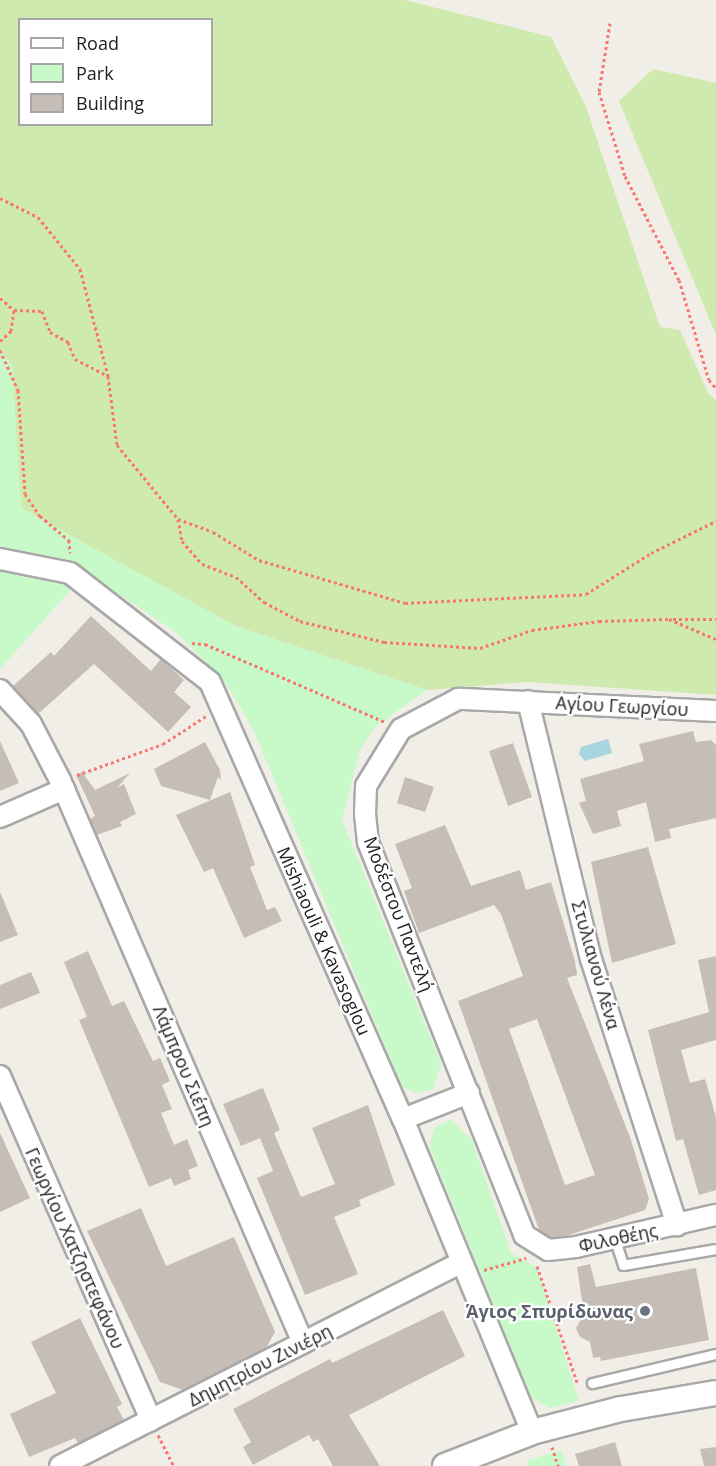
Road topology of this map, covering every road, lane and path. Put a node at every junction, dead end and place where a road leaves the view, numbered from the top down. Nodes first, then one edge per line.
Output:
1 (610, 23) dead end
2 (0, 198) edge
3 (0, 298) edge
4 (14, 310) junction
5 (0, 341) edge
6 (0, 350) edge
7 (108, 376) junction
8 (716, 388) edge
9 (178, 519) junction
10 (716, 521) edge
11 (0, 559) edge
12 (70, 573) junction
13 (716, 619) edge
14 (669, 620) junction
15 (716, 639) edge
16 (162, 641) junction
17 (0, 690) edge
18 (528, 700) junction
19 (219, 701) junction
20 (716, 711) edge
21 (400, 729) junction
22 (62, 784) junction
23 (0, 816) edge
24 (0, 1076) edge
25 (469, 1093) junction
26 (402, 1119) junction
27 (716, 1215) edge
28 (677, 1225) junction
29 (524, 1236) joint
30 (615, 1240) junction
31 (716, 1249) edge
32 (462, 1270) junction
33 (303, 1343) junction
34 (716, 1354) edge
35 (592, 1383) dead end
36 (578, 1385) dead end
37 (716, 1393) edge
38 (151, 1420) junction
39 (532, 1432) junction
40 (60, 1466) edge
41 (174, 1466) edge
42 (445, 1466) edge

1 - 8 path
2 - 7 path
3 - 4 path
4 - 5 path
4 - 7 path
6 - 12 path
7 - 9 path
9 - 10 path
9 - 14 path
11 - 12 street, Mishiaouli & Kavasoglou
12 - 16 street, Mishiaouli & Kavasoglou
13 - 14 path
14 - 15 path
16 - 19 street, Mishiaouli & Kavasoglou
16 - 21 path
17 - 22 street, Λάμπρου Σιέπη
18 - 20 street, Αγίου Γεωργίου
18 - 21 street
18 - 28 street, Στυλιανού Λένα
19 - 22 path
19 - 26 street, Mishiaouli & Kavasoglou
21 - 25 street, Μοδέστου Παντελή
22 - 23 street
22 - 33 street, Λάμπρου Σιέπη
24 - 38 street, Γεωργίου Χατζηστεφάνου
25 - 26 street
25 - 29 street, Μοδέστου Παντελή
26 - 32 street, Mishiaouli & Kavasoglou
27 - 28 street, Φιλοθέης
28 - 30 street, Φιλοθέης
29 - 30 street, Φιλοθέης
30 - 31 lane
32 - 33 street, Δημητρίου Ζινιέρη
32 - 36 path
32 - 39 street, Mishiaouli & Kavasoglou
33 - 38 street, Δημητρίου Ζινιέρη
34 - 35 lane
37 - 39 street
38 - 40 street, Δημητρίου Ζινιέρη
38 - 41 path
39 - 42 street

